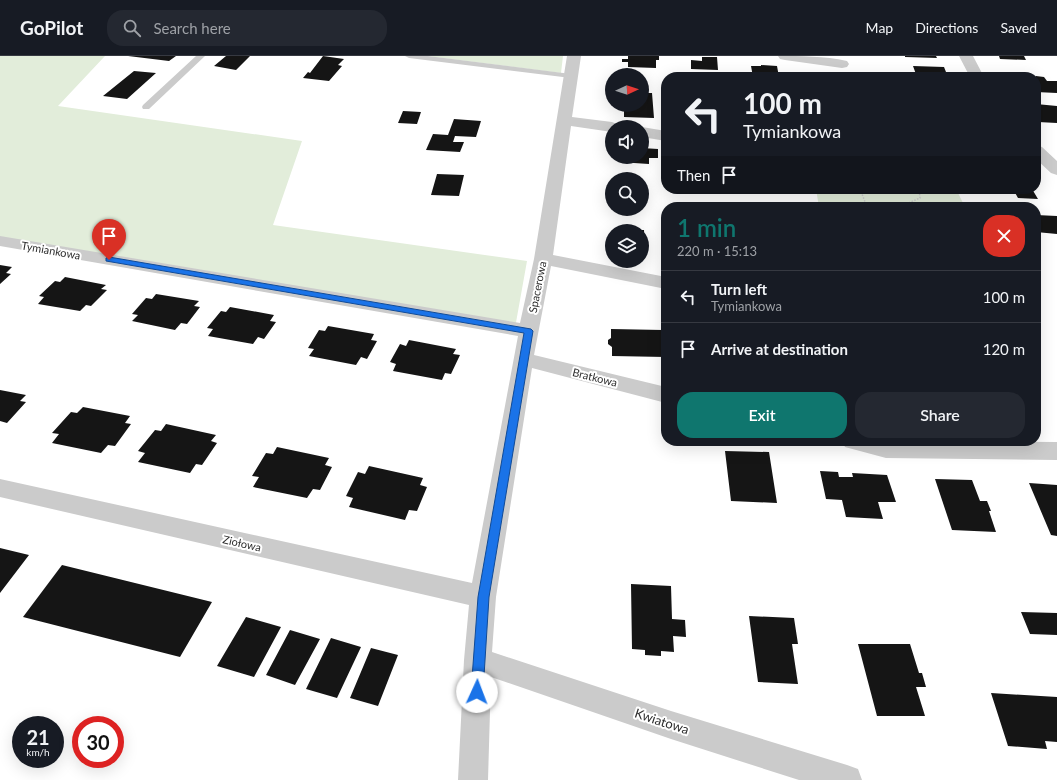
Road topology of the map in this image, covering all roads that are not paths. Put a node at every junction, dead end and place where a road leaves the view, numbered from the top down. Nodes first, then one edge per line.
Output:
1 (201, 56) edge
2 (409, 56) edge
3 (785, 56) edge
4 (966, 56) edge
5 (842, 64) dead end
6 (573, 66) edge
7 (974, 72) edge
8 (146, 107) dead end
9 (565, 121) junction
10 (605, 126) edge
11 (649, 133) edge
12 (661, 135) edge
13 (1041, 155) edge
14 (1057, 170) edge
15 (0, 241) edge
16 (543, 259) junction
17 (661, 282) edge
18 (528, 331) junction
19 (523, 359) junction
20 (661, 394) edge
21 (874, 446) edge
22 (1057, 451) edge
23 (0, 488) edge
24 (483, 597) junction
25 (478, 660) junction
26 (473, 780) edge
27 (847, 780) edge

1 - 8 lane
2 - 6 lane
3 - 5 street
4 - 7 street
6 - 9 street, Spacerowa
9 - 10 street
9 - 16 street, Spacerowa
11 - 12 street
13 - 14 street
15 - 18 street, Tymiankowa
16 - 17 street
16 - 18 street, Spacerowa
18 - 19 street, Spacerowa
19 - 20 street, Bratkowa
19 - 24 street, Spacerowa
21 - 22 street
23 - 24 street, Ziołowa
24 - 25 street, Spacerowa
25 - 26 street, Spacerowa
25 - 27 street, Kwiatowa

